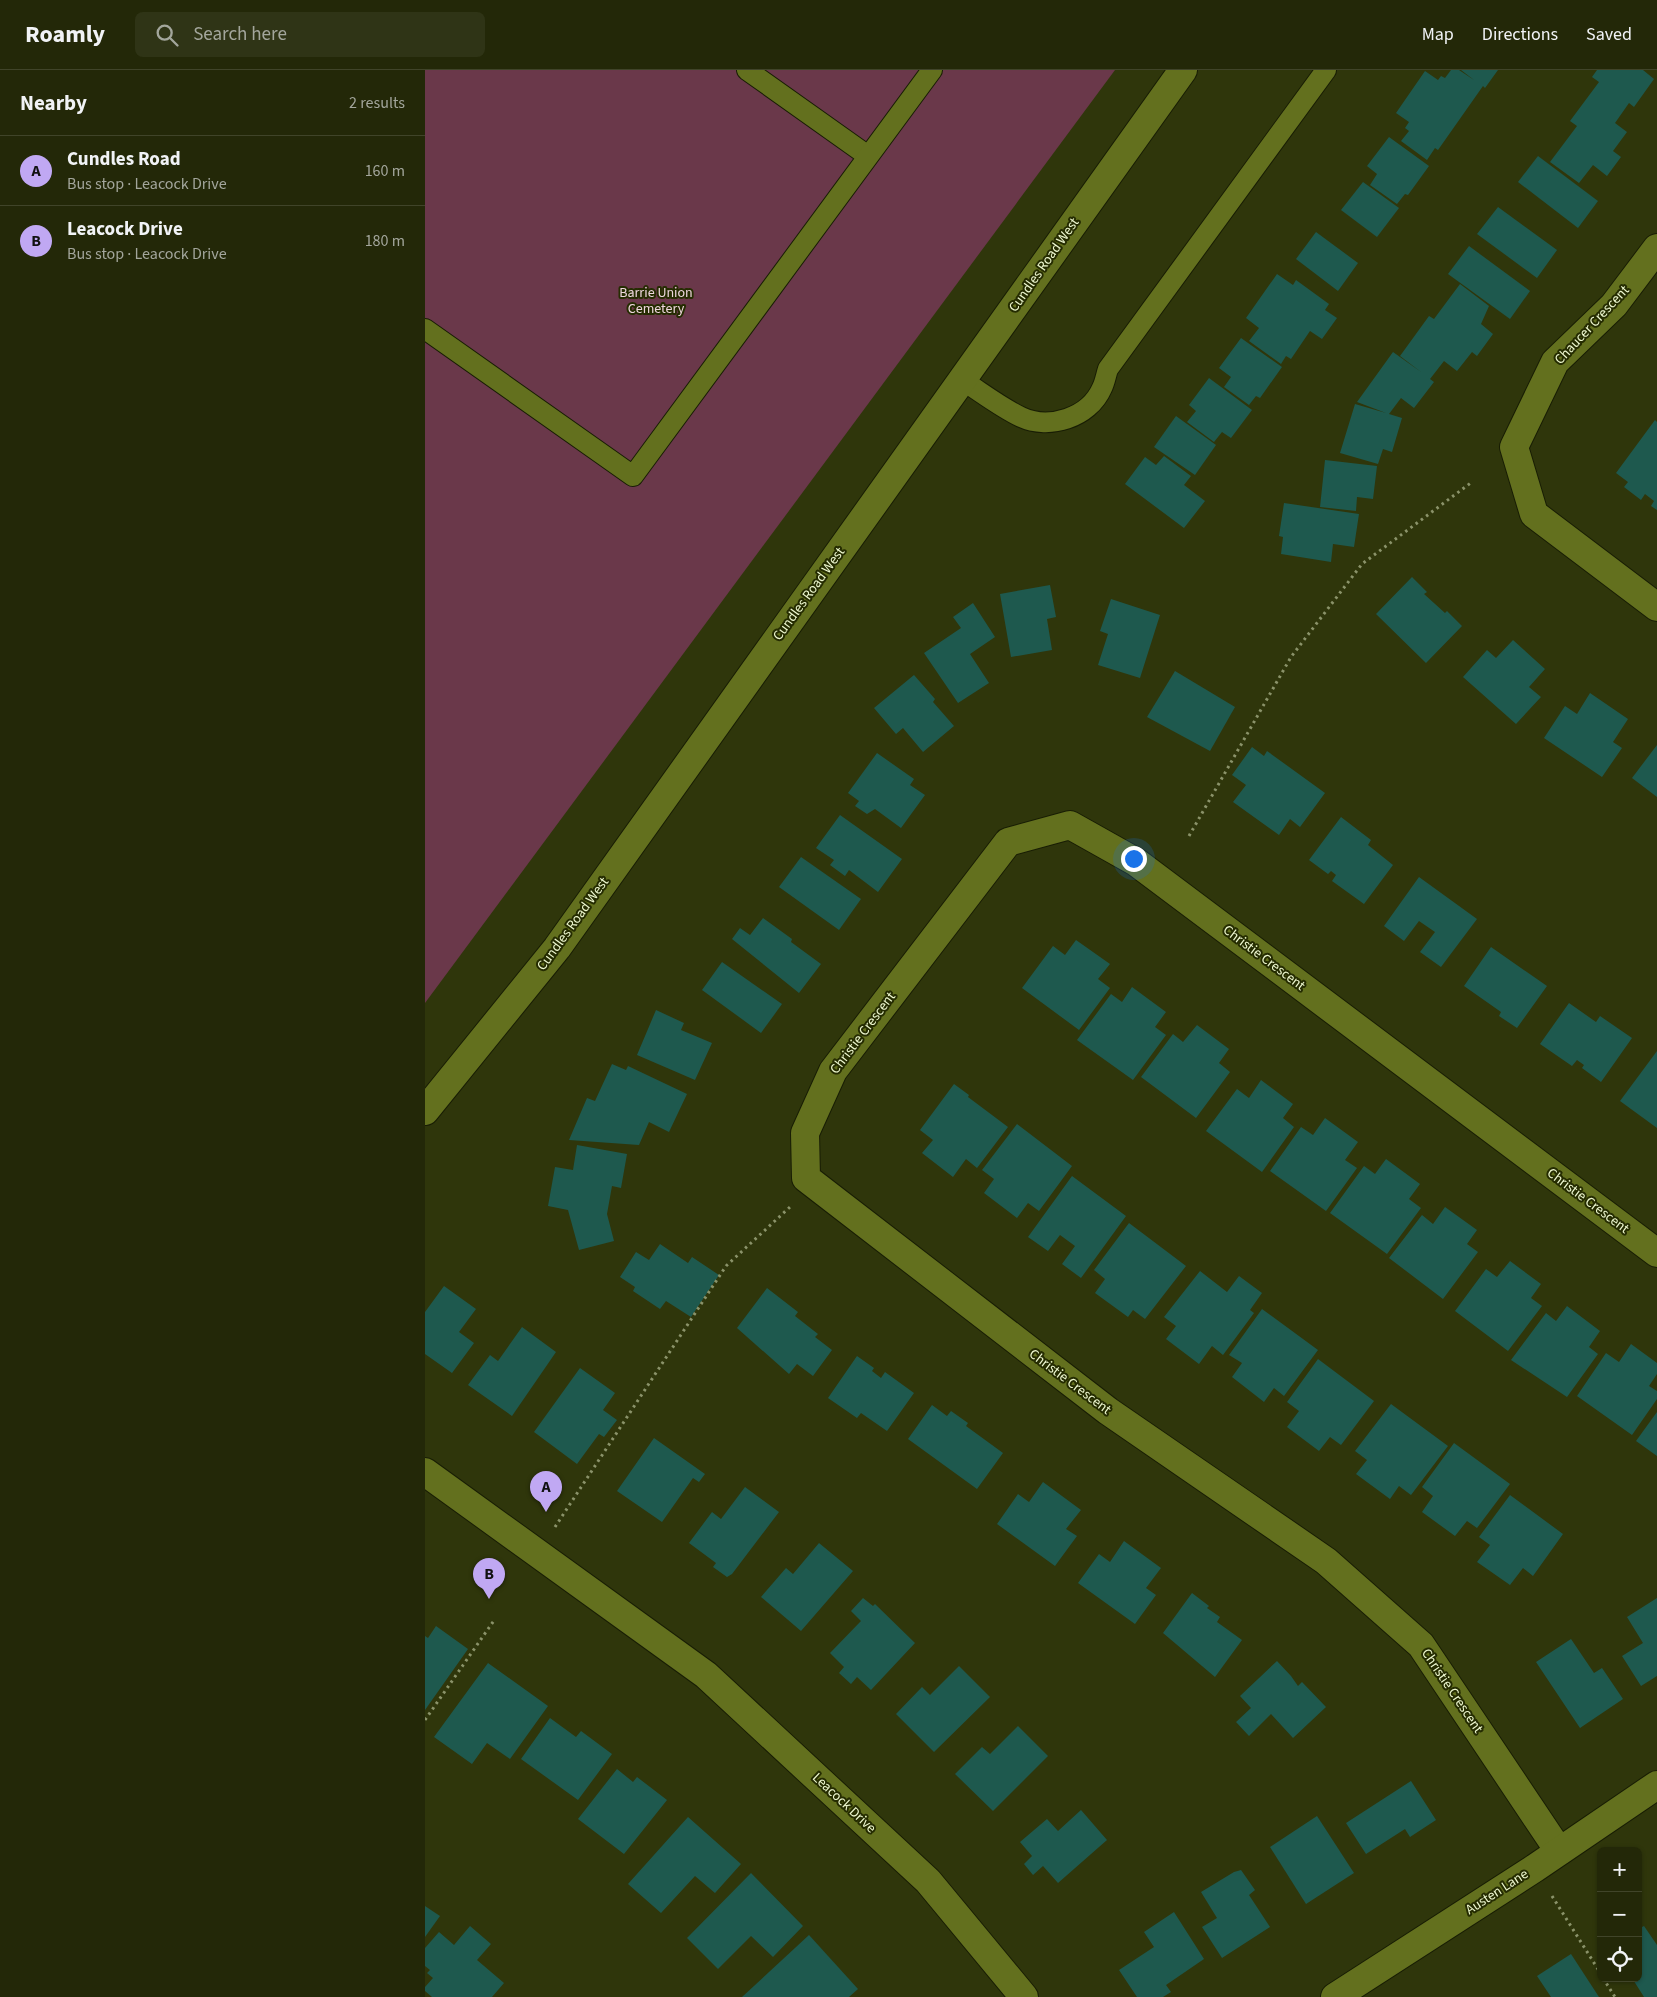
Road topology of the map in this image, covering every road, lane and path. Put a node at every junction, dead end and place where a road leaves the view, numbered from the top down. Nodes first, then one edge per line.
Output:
1 (747, 70) edge
2 (932, 70) edge
3 (1183, 70) edge
4 (1326, 70) edge
5 (868, 156) junction
6 (1657, 248) edge
7 (425, 329) edge
8 (962, 380) junction
9 (1472, 482) dead end
10 (1657, 607) edge
11 (1189, 836) dead end
12 (425, 1111) edge
13 (815, 1185) junction
14 (1657, 1254) edge
15 (425, 1472) edge
16 (537, 1553) junction
17 (495, 1619) dead end
18 (425, 1720) edge
19 (1657, 1785) edge
20 (1559, 1850) junction
21 (1535, 1868) junction
22 (1597, 1968) edge
23 (1606, 1982) edge
24 (1025, 1997) edge
25 (1335, 1997) edge
26 (1615, 1997) edge

1 - 5 lane
2 - 5 lane
3 - 8 street, Cundles Road West
4 - 8 lane
5 - 7 lane
6 - 10 street, Chaucer Crescent
8 - 12 street, Cundles Road West
9 - 11 path
13 - 14 street, Christie Crescent
13 - 16 path
13 - 20 street, Christie Crescent
15 - 16 street, Leacock Drive
16 - 24 street, Leacock Drive
17 - 18 path
19 - 20 street, Austen Lane
20 - 21 street, Austen Lane
21 - 22 path
21 - 25 street, Austen Lane
23 - 26 path

